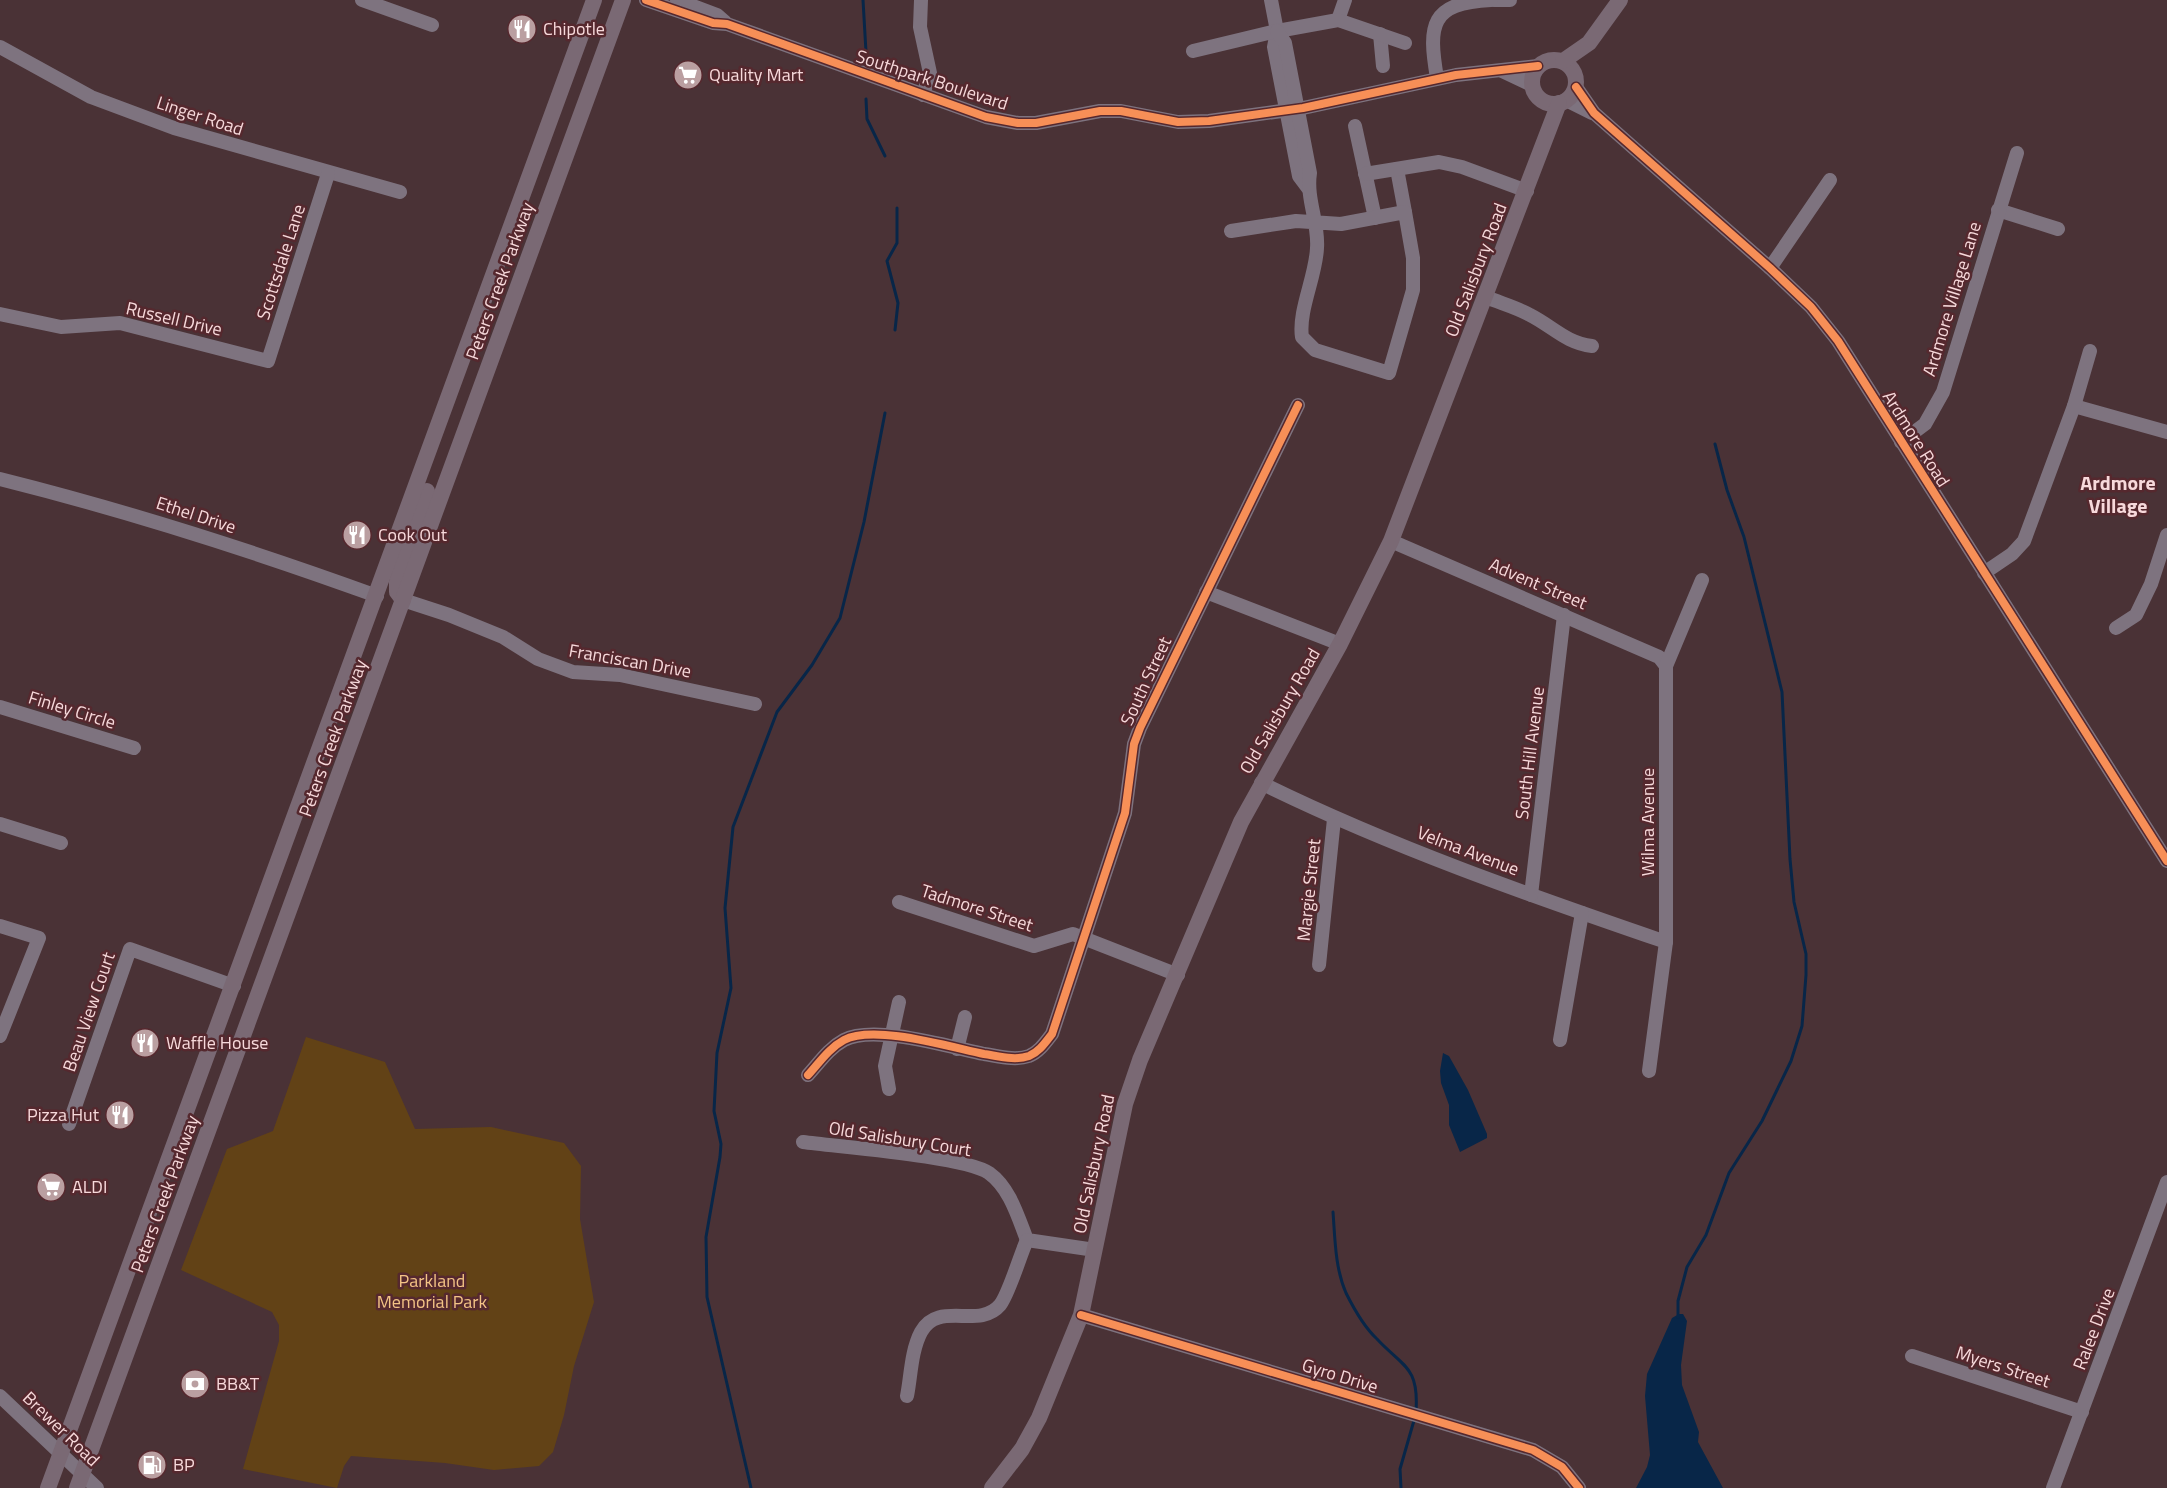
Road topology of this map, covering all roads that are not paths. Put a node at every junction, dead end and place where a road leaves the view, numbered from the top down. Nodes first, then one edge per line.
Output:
1 (362, 0) edge
2 (594, 0) edge
3 (623, 0) edge
4 (646, 0) edge
5 (677, 0) edge
6 (921, 0) edge
7 (1271, 0) edge
8 (1345, 0) edge
9 (1486, 0) edge
10 (1493, 0) edge
11 (1509, 0) edge
12 (1620, 0) edge
13 (1338, 20) junction
14 (727, 24) junction
15 (432, 25) dead end
16 (1277, 31) junction
17 (1380, 34) junction
18 (1405, 43) dead end
19 (1589, 44) junction
20 (0, 47) edge
21 (1193, 51) dead end
22 (1563, 61) junction
23 (1383, 66) dead end
24 (1538, 66) junction
25 (1502, 71) junction
26 (1437, 78) junction
27 (1532, 85) junction
28 (923, 94) junction
29 (1564, 94) junction
30 (1292, 110) junction
31 (1355, 126) dead end
32 (2017, 153) dead end
33 (1397, 169) junction
34 (328, 174) junction
35 (1365, 174) junction
36 (1830, 180) dead end
37 (1527, 191) junction
38 (400, 192) dead end
39 (1998, 210) junction
40 (1405, 212) junction
41 (1375, 218) junction
42 (1314, 220) junction
43 (2058, 229) dead end
44 (1231, 231) dead end
45 (1770, 268) junction
46 (1486, 297) junction
47 (0, 314) edge
48 (1592, 346) dead end
49 (2091, 351) dead end
50 (268, 361) joint
51 (1298, 405) dead end
52 (2074, 406) junction
53 (2167, 432) edge
54 (436, 433) junction
55 (1901, 442) junction
56 (0, 479) edge
57 (2167, 535) edge
58 (1391, 541) junction
59 (1984, 573) junction
60 (1702, 580) dead end
61 (1206, 592) junction
62 (377, 596) junction
63 (403, 600) junction
64 (1564, 615) junction
65 (2116, 628) dead end
66 (1340, 644) junction
67 (1666, 666) junction
68 (755, 704) dead end
69 (0, 707) edge
70 (360, 724) junction
71 (134, 748) dead end
72 (1261, 783) junction
73 (1334, 819) junction
74 (0, 824) edge
75 (61, 843) dead end
76 (2167, 861) edge
77 (1531, 895) junction
78 (899, 902) dead end
79 (1582, 913) junction
80 (0, 926) edge
81 (1085, 937) junction
82 (1666, 942) junction
83 (1319, 965) dead end
84 (1178, 975) junction
85 (234, 986) junction
86 (899, 1002) dead end
87 (965, 1017) dead end
88 (0, 1036) edge
89 (890, 1036) junction
90 (1560, 1041) dead end
91 (957, 1049) junction
92 (1649, 1071) dead end
93 (808, 1076) dead end
94 (889, 1089) dead end
95 (69, 1124) dead end
96 (803, 1142) dead end
97 (164, 1177) junction
98 (2167, 1182) edge
99 (1027, 1240) junction
100 (1095, 1250) junction
101 (1081, 1315) junction
102 (135, 1331) junction
103 (1912, 1356) dead end
104 (0, 1396) edge
105 (907, 1396) dead end
106 (2082, 1412) junction
107 (62, 1455) junction
108 (80, 1481) edge
109 (48, 1488) edge
110 (97, 1488) edge
111 (992, 1488) edge
112 (1579, 1488) edge
113 (2053, 1488) edge

1 - 15 street
2 - 54 main road, Peters Creek Parkway
3 - 63 main road, Peters Creek Parkway
4 - 14 street, Southpark Boulevard
5 - 14 street, Southpark Boulevard
6 - 28 street
7 - 16 street
8 - 13 street
9 - 10 street
9 - 26 street
10 - 11 street
12 - 19 main road, Old Salisbury Road
13 - 16 street
13 - 17 street
14 - 28 street, Southpark Boulevard
16 - 21 street
16 - 30 street
17 - 18 street
17 - 23 street
19 - 22 main road, Old Salisbury Road
19 - 29 main road, Old Salisbury Road
20 - 34 street, Linger Road
22 - 24 main road, Old Salisbury Road
22 - 29 main road
24 - 25 street, Southpark Boulevard
24 - 27 main road
25 - 26 street, Southpark Boulevard
25 - 27 street
26 - 30 street, Southpark Boulevard
27 - 29 main road
28 - 30 street, Southpark Boulevard
29 - 37 main road, Old Salisbury Road
29 - 45 street, Ardmore Road
30 - 42 street
31 - 35 street
32 - 39 street, Ardmore Village Lane
33 - 35 street
33 - 37 street
33 - 40 street
34 - 38 street, Linger Road
34 - 50 street, Scottsdale Lane
35 - 41 street
36 - 45 street
37 - 46 main road, Old Salisbury Road
39 - 43 street
39 - 55 street, Ardmore Village Lane
40 - 41 street
40 - 42 street
41 - 42 street
42 - 44 street
45 - 55 street, Ardmore Road
46 - 48 street
46 - 58 main road, Old Salisbury Road
47 - 50 street, Russell Drive
49 - 52 street
51 - 61 street, South Street
52 - 53 street
52 - 59 street
54 - 62 main road, Peters Creek Parkway
54 - 63 main road
55 - 59 street, Ardmore Road
56 - 62 street, Ethel Drive
57 - 65 street
58 - 64 street, Advent Street
58 - 66 main road, Old Salisbury Road
59 - 76 street, Ardmore Road
60 - 67 street, Wilma Avenue
61 - 66 street
61 - 81 street, South Street
62 - 70 main road
62 - 85 main road, Peters Creek Parkway
63 - 68 street, Franciscan Drive
63 - 70 main road, Peters Creek Parkway
64 - 67 street, Advent Street
64 - 77 street, South Hill Avenue
66 - 72 main road, Old Salisbury Road
67 - 82 street, Wilma Avenue
69 - 71 street, Finley Circle
70 - 102 main road, Peters Creek Parkway
72 - 73 street, Velma Avenue
72 - 84 main road, Old Salisbury Road
73 - 77 street, Velma Avenue
73 - 83 street, Margie Street
74 - 75 street
77 - 79 street, Velma Avenue
78 - 81 street, Tadmore Street
79 - 82 street, Velma Avenue
79 - 90 street
80 - 88 street
81 - 84 street, Tadmore Street
81 - 91 street, South Street
82 - 92 street, Wilma Avenue
84 - 100 main road, Old Salisbury Road
85 - 95 street, Beau View Court
85 - 97 main road, Peters Creek Parkway
86 - 89 street
87 - 91 street
89 - 91 street
89 - 93 street
89 - 94 street
96 - 99 street, Old Salisbury Court
97 - 102 main road
97 - 107 main road, Peters Creek Parkway
98 - 106 street, Ralee Drive
99 - 100 street
99 - 105 street
100 - 101 main road, Old Salisbury Road
101 - 111 main road, Old Salisbury Road
101 - 112 street, Gyro Drive
102 - 108 main road, Peters Creek Parkway
103 - 106 street, Myers Street
104 - 107 street, Brewer Road
106 - 113 street, Ralee Drive
107 - 108 street, Brewer Road
107 - 109 main road, Peters Creek Parkway
108 - 110 street, Brewer Road

